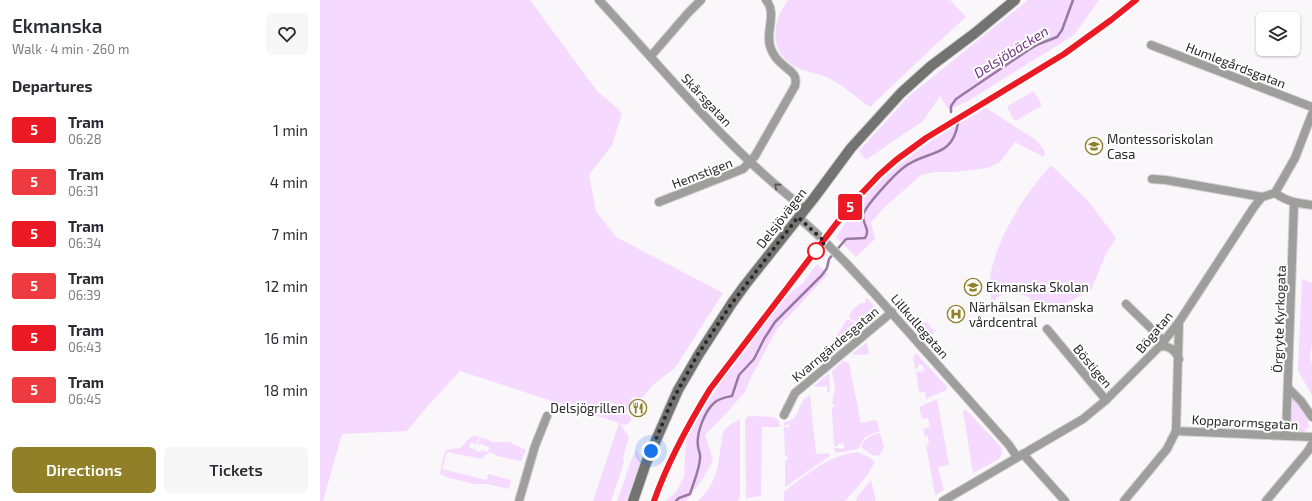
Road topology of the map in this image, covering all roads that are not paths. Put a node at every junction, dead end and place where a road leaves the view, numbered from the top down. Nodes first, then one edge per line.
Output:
1 (599, 0) edge
2 (701, 0) edge
3 (766, 0) edge
4 (1015, 0) edge
5 (1151, 44) dead end
6 (651, 56) junction
7 (1312, 107) edge
8 (1312, 114) edge
9 (750, 162) junction
10 (1152, 179) dead end
11 (1275, 193) junction
12 (1262, 197) junction
13 (659, 202) dead end
14 (1294, 203) junction
15 (1312, 205) edge
16 (805, 209) junction
17 (798, 217) junction
18 (1126, 304) dead end
19 (892, 312) junction
20 (1179, 322) junction
21 (1047, 329) dead end
22 (1162, 344) junction
23 (1179, 359) junction
24 (1289, 389) junction
25 (1106, 400) junction
26 (784, 415) dead end
27 (547, 416) dead end
28 (1312, 417) edge
29 (1176, 430) junction
30 (1286, 436) junction
31 (1312, 437) edge
32 (1312, 444) edge
33 (1020, 455) junction
34 (519, 501) edge
35 (633, 501) edge
36 (943, 501) edge
37 (1065, 501) edge
38 (1124, 501) edge
39 (1266, 501) edge

1 - 6 street, Skårsgatan
2 - 6 street
3 - 9 street
4 - 16 street, Delsjövägen
5 - 7 street, Humlegårdsgatan
6 - 9 street, Skårsgatan
8 - 11 street
9 - 13 street, Hemstigen
16 -> 9 street, Skårsgatan
10 - 12 street
11 - 12 street
11 - 14 street
12 - 20 street, Bögatan
14 - 15 street
14 - 24 street, Örgryte Kyrkogata
16 - 17 street, Delsjövägen
17 - 19 street, Lillkullegatan, bridge
17 - 35 street, Delsjövägen
18 - 22 street
19 - 26 street, Kvarngärdesgatan
19 - 33 street, Lillkullegatan
20 - 22 street, Bögatan
20 - 23 street
21 - 25 street, Böstigen
22 - 23 street
22 - 25 street, Bögatan
23 - 29 street
24 - 28 street
24 - 30 street, Örgryte Kyrkogata
25 - 33 street, Bögatan
27 - 34 street
29 - 30 street, Kopparormsgatan
29 - 38 street
30 - 31 street, Kopparormsgatan
32 - 39 street
33 - 36 street, Bögatan
33 - 37 street, Lillkullegatan

